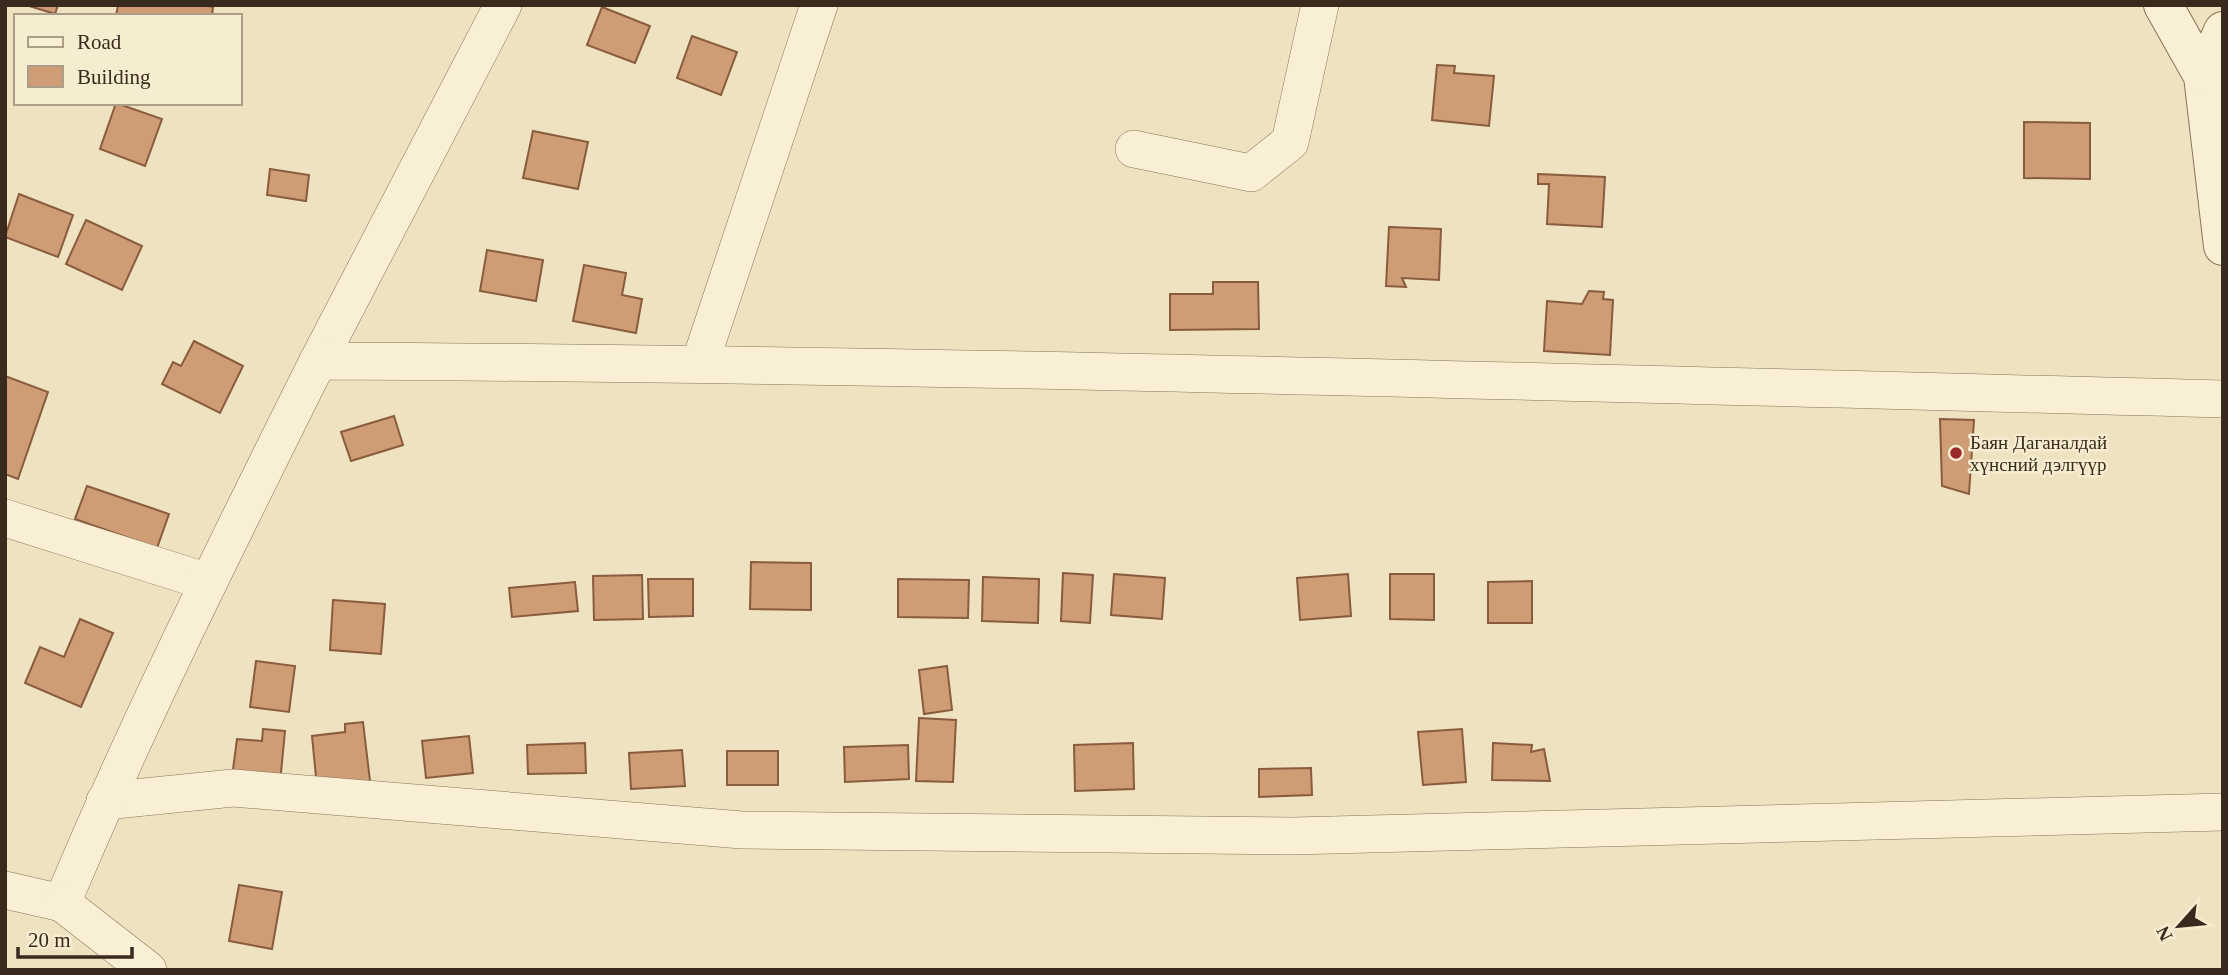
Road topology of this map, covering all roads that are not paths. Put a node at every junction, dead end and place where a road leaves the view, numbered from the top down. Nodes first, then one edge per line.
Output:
1 (819, 5) edge
2 (1320, 5) edge
3 (2163, 5) edge
4 (497, 7) edge
5 (2223, 31) edge
6 (2203, 76) junction
7 (1134, 149) dead end
8 (2223, 246) edge
9 (318, 361) junction
10 (700, 363) junction
11 (2223, 399) edge
12 (5, 518) edge
13 (208, 582) junction
14 (105, 801) junction
15 (2223, 812) edge
16 (5, 890) edge
17 (62, 904) junction
18 (148, 970) edge

1 - 10 street
2 - 7 street
3 - 6 street
4 - 9 street
5 - 6 street
6 - 8 street
9 - 10 street
9 - 13 street
10 - 11 street
12 - 13 street
13 - 14 street
14 - 15 street
14 - 17 street
16 - 17 street
17 - 18 street

